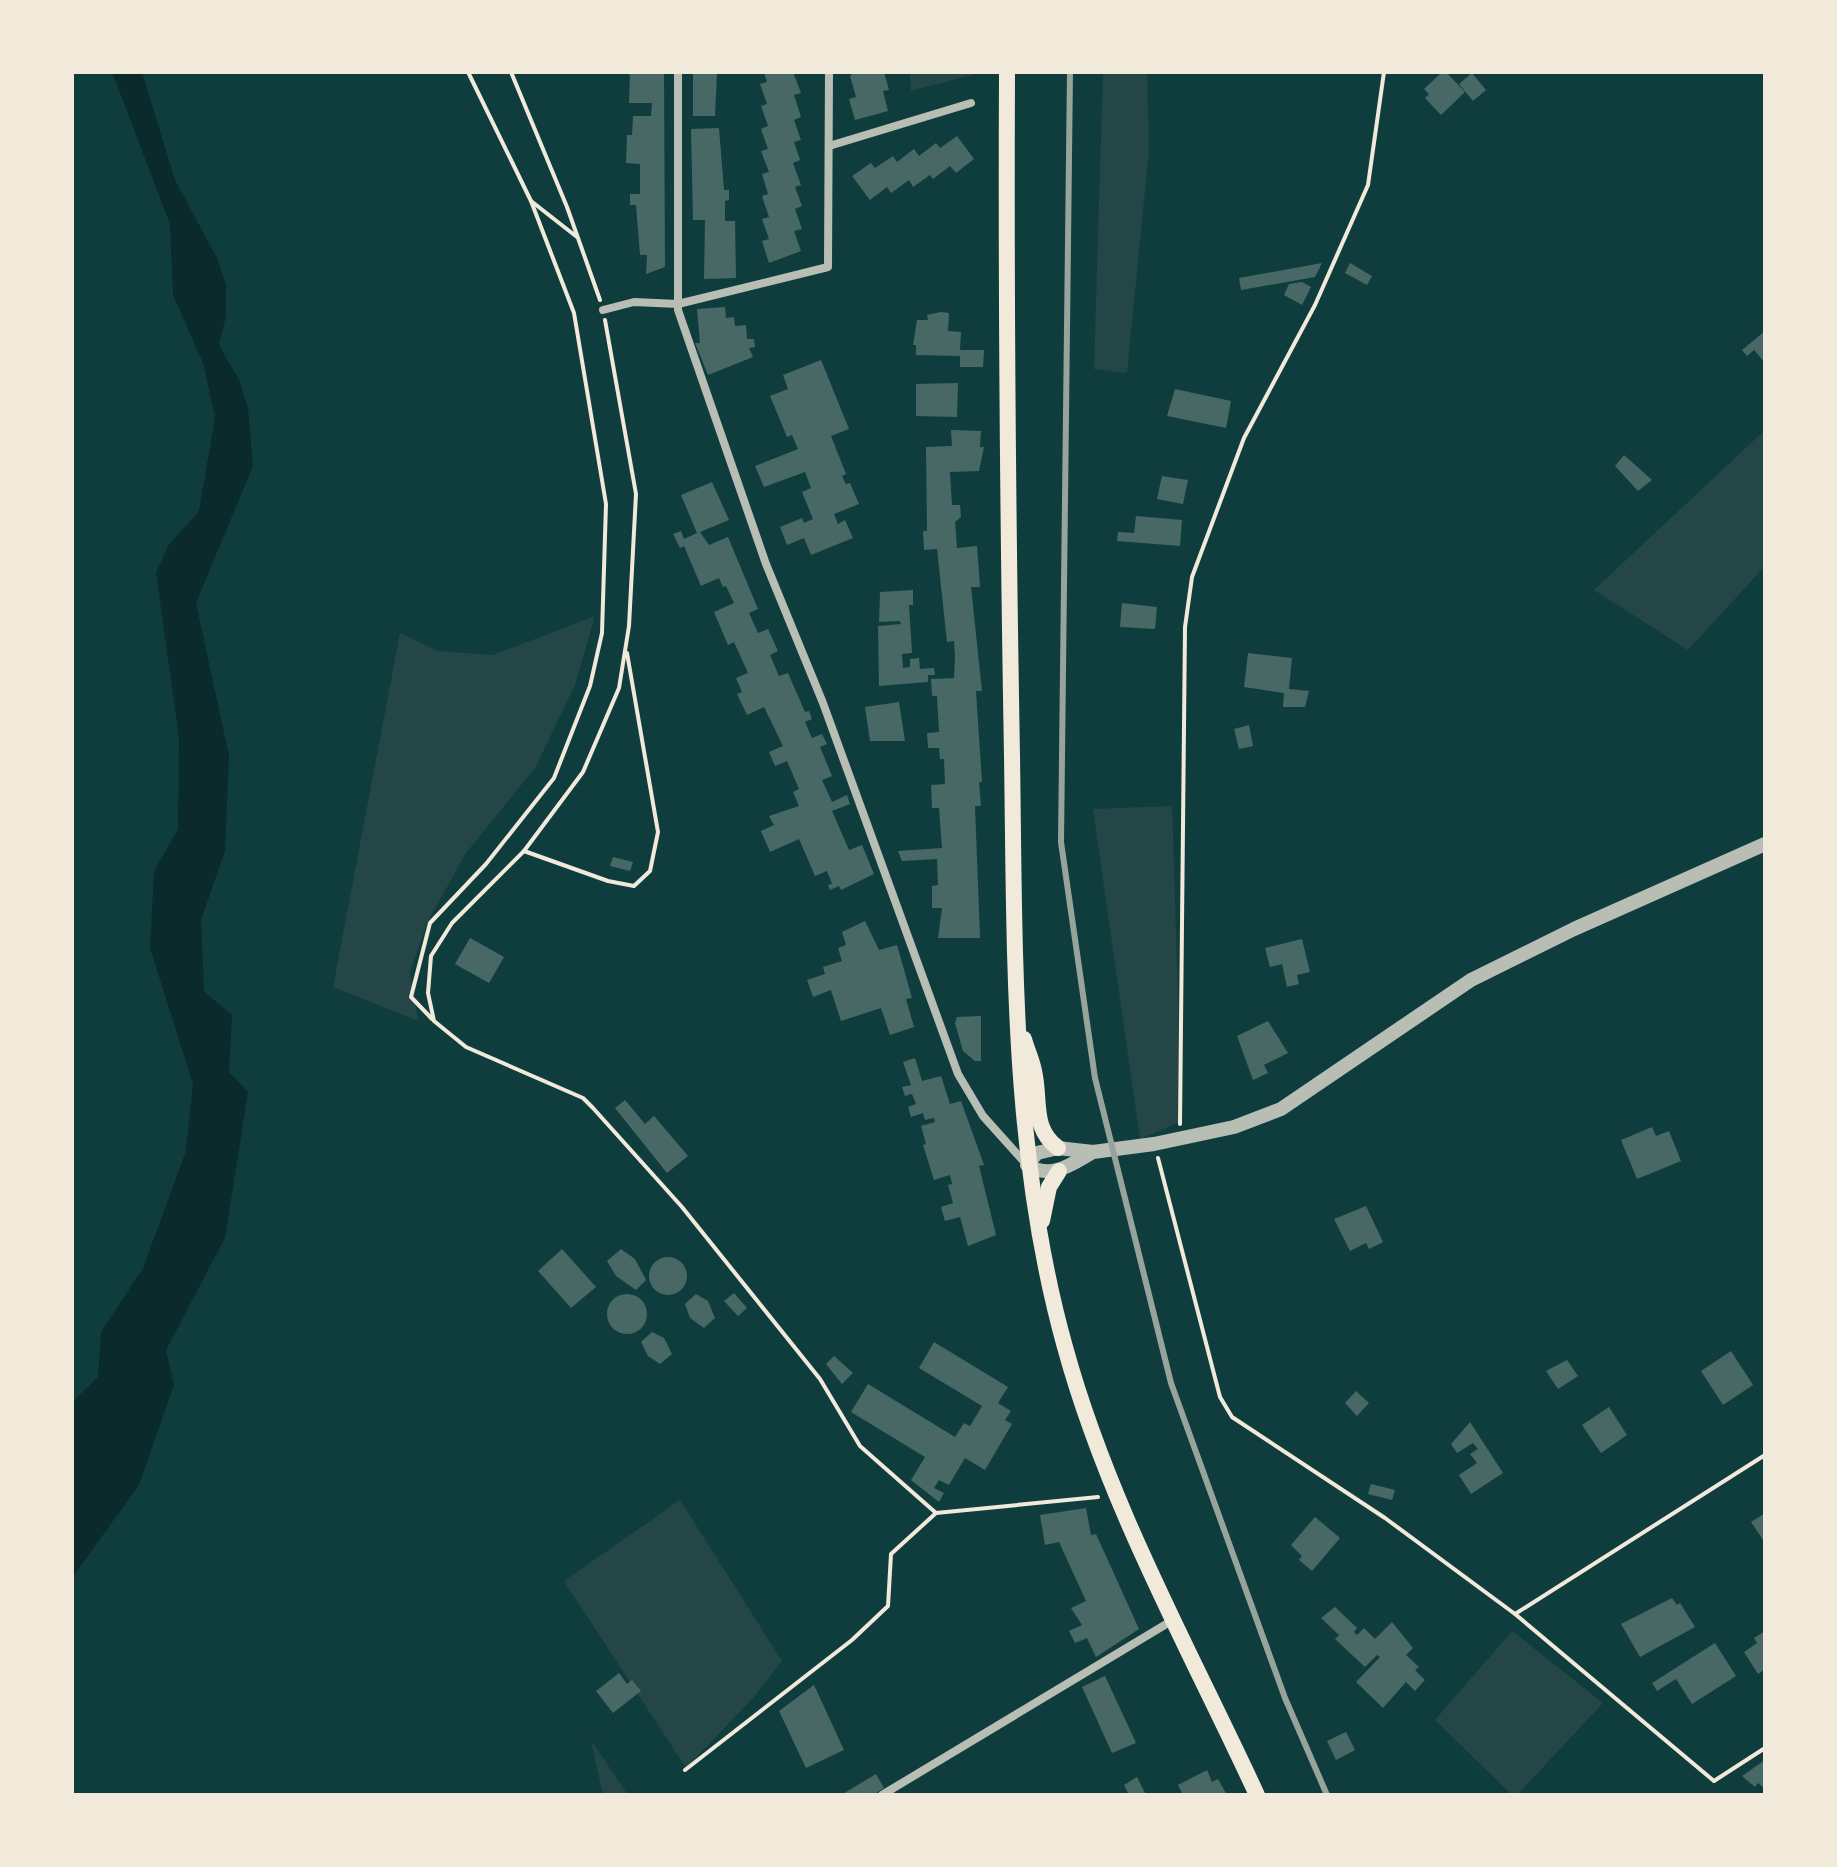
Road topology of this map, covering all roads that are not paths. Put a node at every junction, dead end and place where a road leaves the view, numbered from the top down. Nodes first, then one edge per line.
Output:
1 (678, 72) edge
2 (829, 72) edge
3 (1007, 72) edge
4 (971, 103) dead end
5 (829, 146) junction
6 (678, 304) junction
7 (603, 310) road end
8 (1765, 844) edge
9 (1016, 1015) junction
10 (1058, 1148) junction
11 (1093, 1152) junction
12 (1027, 1165) junction
13 (1059, 1171) junction
14 (1040, 1234) junction
15 (1174, 1619) junction
16 (882, 1795) edge
17 (1257, 1795) edge

1 - 6 street
2 - 5 street
3 - 9 main road
4 - 5 street
5 - 6 street
6 - 7 street
6 - 12 street
8 - 11 street
9 - 10 main road
9 - 12 main road
10 - 11 street
10 - 12 street
11 - 13 street
12 - 13 street
12 - 14 main road
13 - 14 main road
14 - 15 main road
15 - 16 street
15 - 17 main road

